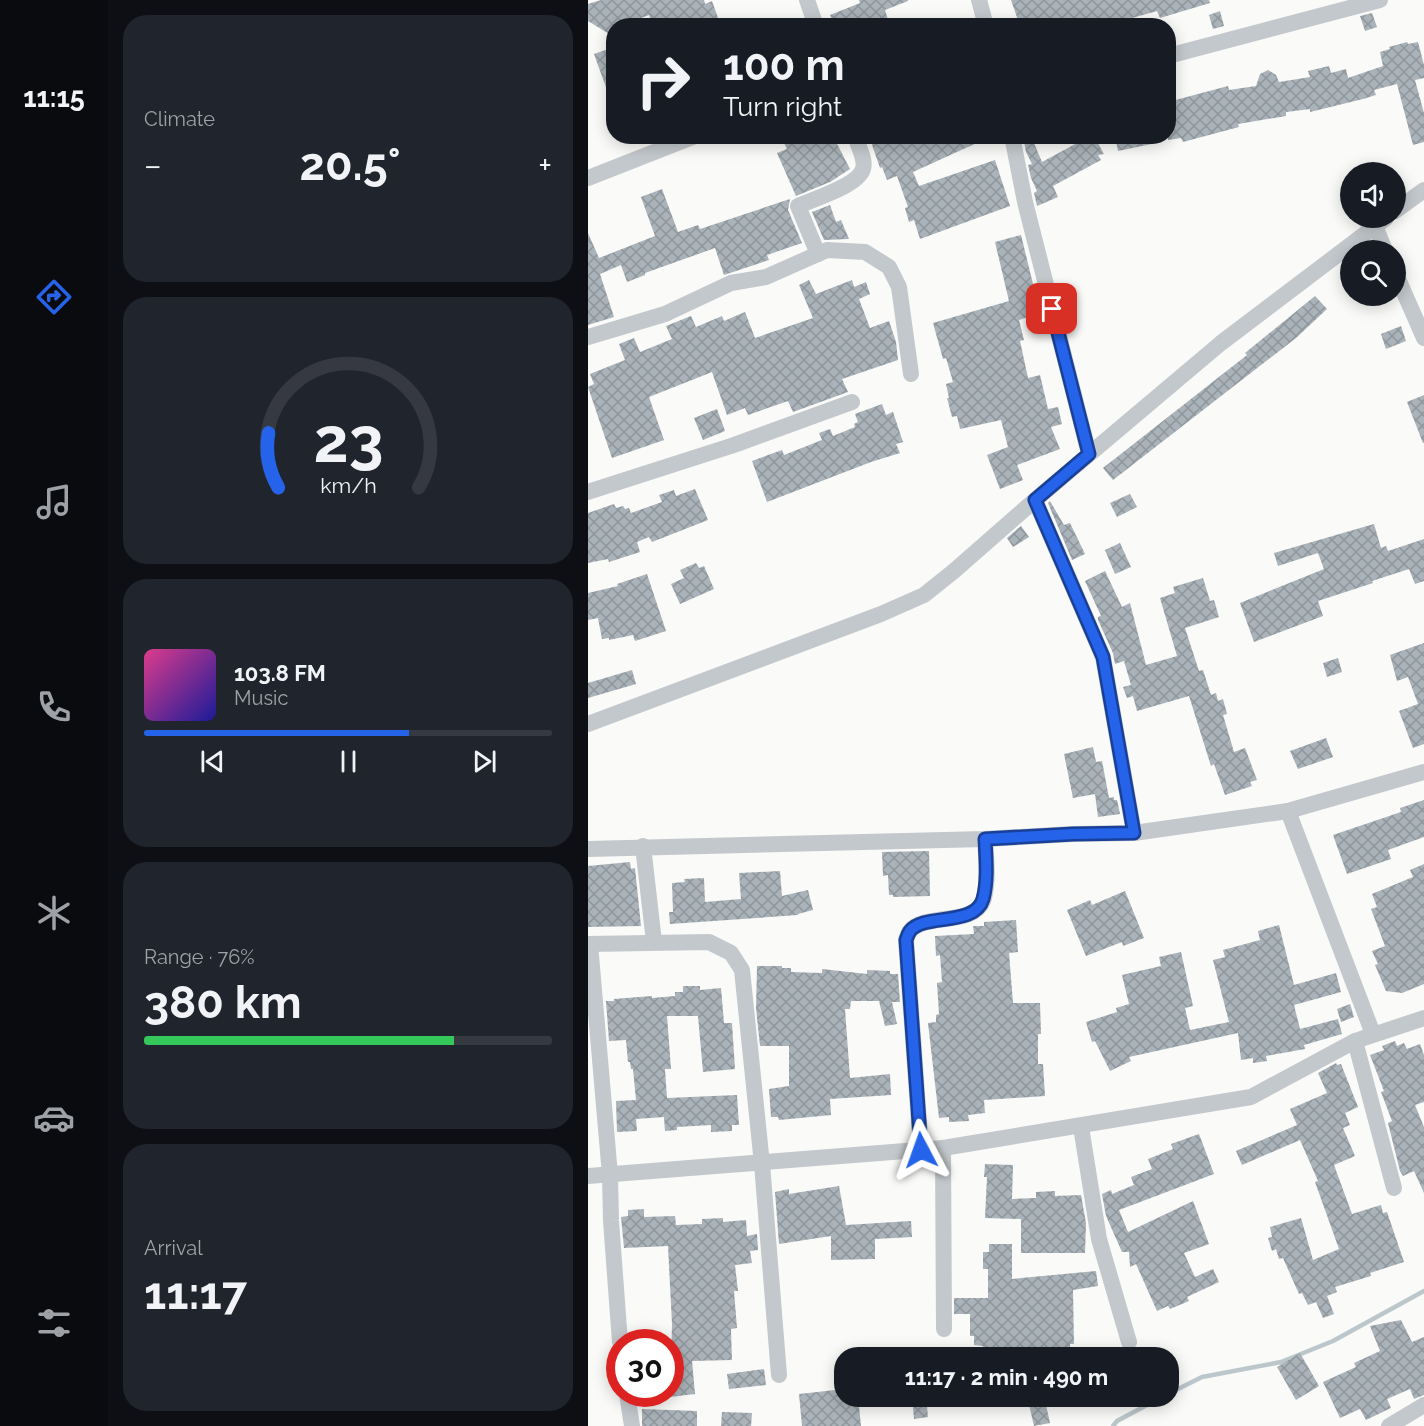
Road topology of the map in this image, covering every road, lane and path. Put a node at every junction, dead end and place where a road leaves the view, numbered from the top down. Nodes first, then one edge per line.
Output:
1 (807, 0) edge
2 (979, 0) edge
3 (1380, 0) edge
4 (813, 18) edge
5 (984, 18) edge
6 (1176, 54) edge
7 (675, 144) edge
8 (858, 144) edge
9 (1014, 144) edge
10 (588, 178) edge
11 (1424, 189) edge
12 (1406, 203) edge
13 (1372, 228) edge
14 (818, 254) junction
15 (1406, 297) edge
16 (588, 337) edge
17 (1424, 338) edge
18 (911, 374) dead end
19 (852, 402) dead end
20 (1089, 454) junction
21 (588, 492) edge
22 (1035, 500) junction
23 (588, 724) edge
24 (1424, 772) edge
25 (1288, 811) junction
26 (1134, 833) junction
27 (985, 839) junction
28 (643, 846) junction
29 (588, 849) edge
30 (654, 942) junction
31 (589, 944) edge
32 (1424, 1018) edge
33 (1373, 1034) junction
34 (1355, 1041) junction
35 (1081, 1127) junction
36 (943, 1148) junction
37 (921, 1150) junction
38 (762, 1164) junction
39 (610, 1175) junction
40 (588, 1176) edge
41 (1394, 1188) dead end
42 (619, 1329) edge
43 (944, 1329) dead end
44 (1129, 1342) dead end
45 (779, 1375) dead end
46 (1424, 1405) edge
47 (629, 1407) edge
48 (1408, 1422) edge
49 (632, 1426) edge
50 (1389, 1426) edge

1 - 4 street
2 - 5 street
3 - 6 street
7 - 10 street
8 - 14 street
9 - 20 street
11 - 12 street
13 - 20 street
14 - 16 street
14 - 18 street
15 - 17 street
19 - 21 street
20 - 22 street
22 - 23 street
22 - 26 street
24 - 25 street
25 - 26 street
25 - 33 street
26 - 27 street
27 - 28 street
27 - 37 street
28 - 29 street
28 - 30 street
30 - 31 street
30 - 38 street
31 - 39 street
32 - 33 street
33 - 34 street
34 - 35 street
34 - 41 street
35 - 36 street
35 - 44 street
36 - 37 street
36 - 43 street
37 - 38 street
38 - 39 street
38 - 45 street
39 - 40 street
39 - 42 street
46 - 48 street
47 - 49 street
48 - 50 street

